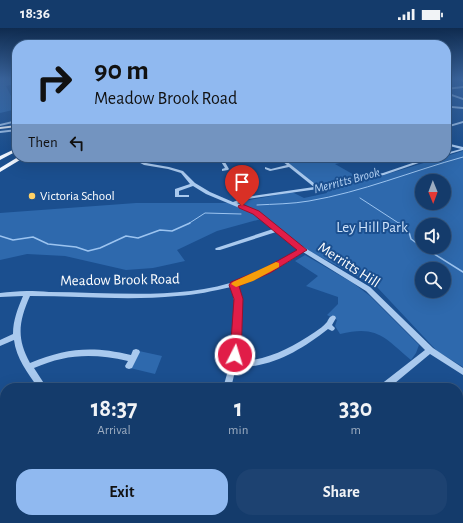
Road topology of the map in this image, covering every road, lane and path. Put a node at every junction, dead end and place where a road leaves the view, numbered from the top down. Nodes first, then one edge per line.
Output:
1 (452, 107) dead end
2 (463, 108) edge
3 (463, 122) edge
4 (452, 125) edge
5 (12, 126) edge
6 (12, 126) edge
7 (12, 127) edge
8 (0, 129) edge
9 (451, 145) edge
10 (463, 148) edge
11 (12, 152) edge
12 (452, 152) edge
13 (0, 158) edge
14 (14, 162) edge
15 (141, 162) edge
16 (223, 162) edge
17 (285, 162) edge
18 (419, 162) edge
19 (290, 166) junction
20 (266, 168) dead end
21 (227, 169) dead end
22 (0, 170) edge
23 (193, 184) junction
24 (318, 188) junction
25 (187, 196) dead end
26 (234, 202) junction
27 (276, 230) junction
28 (218, 249) dead end
29 (302, 250) junction
30 (234, 285) junction
31 (28, 293) junction
32 (0, 295) edge
33 (333, 318) dead end
34 (15, 336) junction
35 (0, 343) edge
36 (430, 350) junction
37 (132, 359) dead end
38 (234, 364) junction
39 (28, 367) junction
40 (463, 372) edge
41 (39, 383) edge
42 (228, 383) edge
43 (389, 383) edge

1 - 2 street
3 - 4 street
5 - 8 street
6 - 8 street
7 - 8 highway
9 - 10 street
10 - 12 street
11 - 13 main road
14 - 22 main road
15 - 23 street, Merritts Hill
16 - 21 street
17 - 19 street
18 - 24 street
19 - 20 street
19 - 24 street
23 - 25 street
23 - 26 street, Merritts Hill
24 - 26 street
26 - 27 street, Merritts Hill
27 - 28 street
27 - 29 street, Merritts Hill
29 - 30 street, Meadow Brook Road
29 - 36 street, Merritts Hill
30 - 31 street, Meadow Brook Road
30 - 38 street
31 - 32 street, Meadow Brook Road
31 - 34 street
33 - 38 street
34 - 35 street
34 - 39 street
36 - 40 street, Merritts Hill
36 - 43 street
37 - 39 street
38 - 42 street
39 - 41 street

